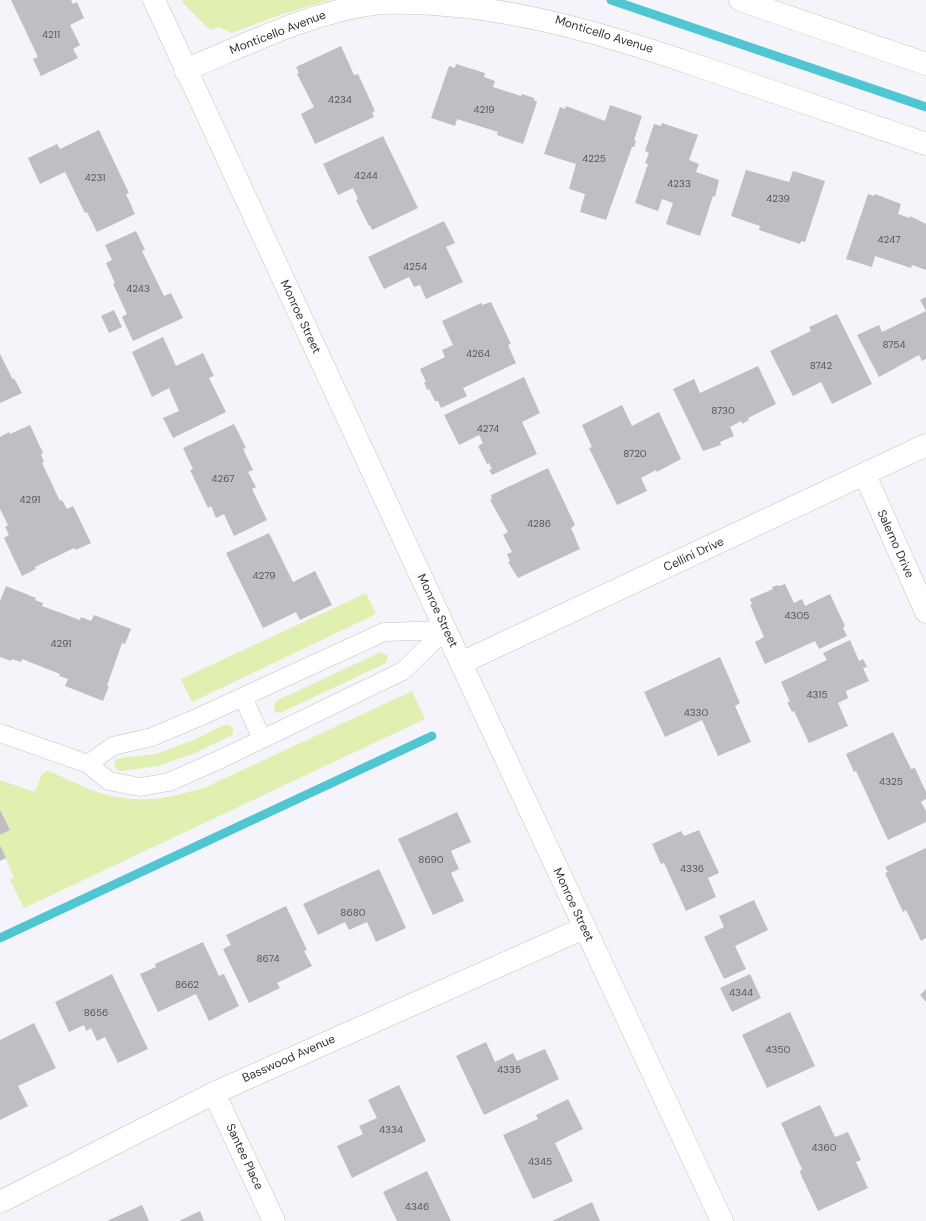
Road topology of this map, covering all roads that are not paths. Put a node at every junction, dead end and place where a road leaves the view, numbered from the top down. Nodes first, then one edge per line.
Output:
1 (154, 0) edge
2 (740, 0) edge
3 (926, 64) edge
4 (185, 70) junction
5 (926, 144) edge
6 (926, 445) edge
7 (865, 475) junction
8 (926, 612) edge
9 (445, 630) junction
10 (461, 663) junction
11 (243, 697) junction
12 (0, 732) edge
13 (262, 739) junction
14 (88, 764) junction
15 (584, 928) junction
16 (214, 1093) junction
17 (0, 1202) edge
18 (274, 1221) edge
19 (722, 1221) edge

1 - 4 street, Monroe Street
2 - 3 street
4 - 5 street, Monticello Avenue
4 - 9 street, Monroe Street
6 - 7 street, Cellini Drive
7 - 8 street, Salerno Drive
7 - 10 street, Cellini Drive
9 - 10 street, Monroe Street
9 - 11 lane
9 - 13 lane
10 - 15 street, Monroe Street
11 - 13 lane
11 - 14 lane
12 - 14 lane
13 - 14 lane
15 - 16 street, Basswood Avenue
15 - 19 street, Monroe Street
16 - 17 street, Basswood Avenue
16 - 18 street, Santee Place

